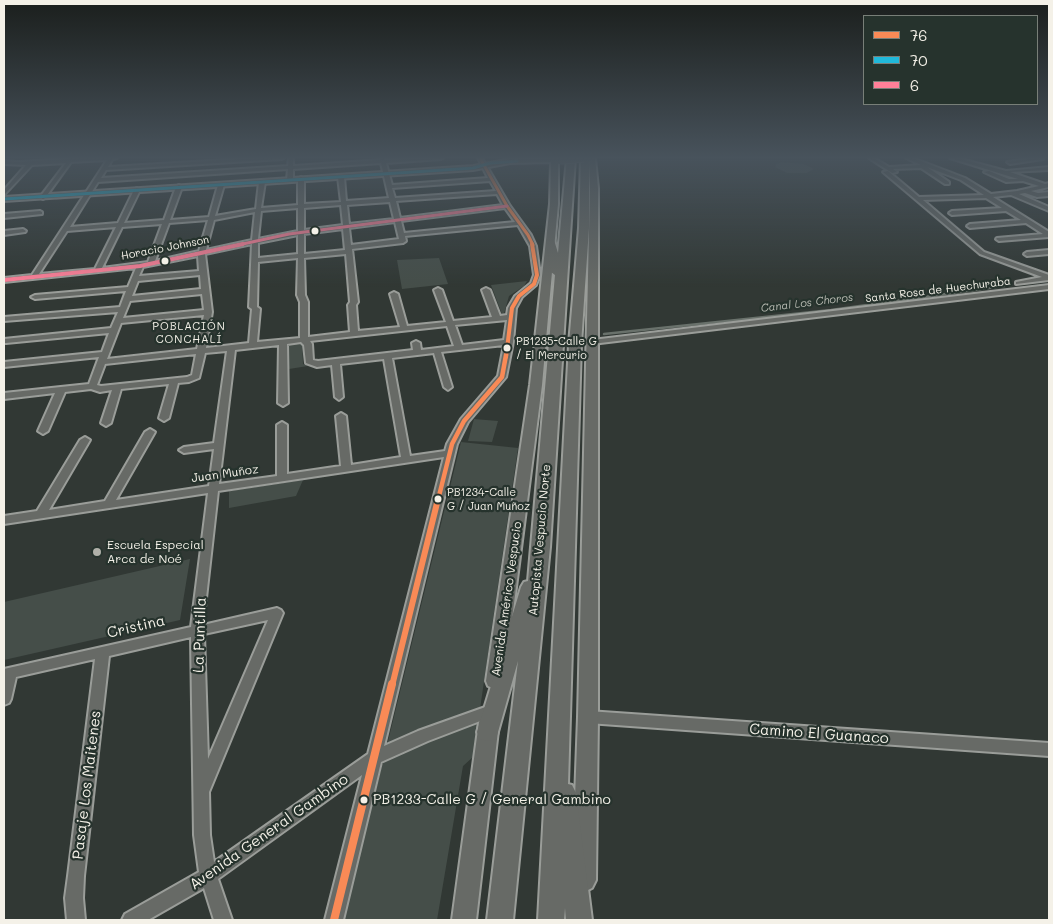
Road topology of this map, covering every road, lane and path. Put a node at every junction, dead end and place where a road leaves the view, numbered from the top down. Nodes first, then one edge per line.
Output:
1 (84, 201) edge
2 (132, 201) edge
3 (174, 201) edge
4 (217, 201) edge
5 (259, 201) edge
6 (301, 201) edge
7 (374, 201) edge
8 (392, 201) edge
9 (504, 201) edge
10 (554, 201) edge
11 (567, 201) edge
12 (584, 201) edge
13 (593, 201) edge
14 (919, 201) edge
15 (996, 201) edge
16 (1032, 201) edge
17 (344, 203) junction
18 (301, 206) junction
19 (507, 206) junction
20 (1004, 207) junction
21 (1047, 208) edge
22 (258, 210) junction
23 (40, 213) dead end
24 (952, 213) dead end
25 (5, 218) edge
26 (212, 218) junction
27 (397, 220) junction
28 (166, 222) junction
29 (1026, 222) junction
30 (520, 223) junction
31 (120, 225) junction
32 (347, 226) junction
33 (970, 226) dead end
34 (66, 229) junction
35 (23, 231) dead end
36 (301, 232) junction
37 (4, 233) edge
38 (1049, 235) edge
39 (401, 239) junction
40 (999, 239) dead end
41 (255, 240) junction
42 (550, 242) junction
43 (349, 250) junction
44 (1049, 252) edge
45 (202, 253) junction
46 (1027, 254) dead end
47 (594, 255) junction
48 (301, 256) junction
49 (255, 260) junction
50 (150, 265) junction
51 (140, 266) junction
52 (97, 271) junction
53 (203, 273) junction
54 (34, 277) junction
55 (1049, 277) edge
56 (134, 279) junction
57 (4, 280) edge
58 (560, 282) junction
59 (1018, 283) dead end
60 (1049, 287) edge
61 (130, 289) junction
62 (438, 290) dead end
63 (486, 290) dead end
64 (206, 291) junction
65 (394, 294) dead end
66 (35, 297) dead end
67 (126, 299) junction
68 (578, 308) junction
69 (122, 309) junction
70 (208, 312) junction
71 (510, 317) junction
72 (4, 319) edge
73 (497, 319) junction
74 (118, 321) junction
75 (449, 324) junction
76 (404, 329) junction
77 (114, 330) junction
78 (354, 334) junction
79 (6, 341) dead end
80 (304, 341) junction
81 (283, 342) junction
82 (509, 342) junction
83 (592, 342) junction
84 (416, 343) dead end
85 (253, 346) junction
86 (231, 348) junction
87 (459, 348) junction
88 (201, 351) junction
89 (437, 351) junction
90 (418, 353) junction
91 (388, 356) junction
92 (104, 358) junction
93 (336, 362) junction
94 (4, 364) edge
95 (174, 380) junction
96 (92, 386) junction
97 (117, 387) junction
98 (448, 387) dead end
99 (61, 390) junction
100 (4, 396) edge
101 (339, 398) dead end
102 (283, 403) dead end
103 (341, 416) dead end
104 (164, 418) dead end
105 (106, 424) dead end
106 (282, 425) dead end
107 (43, 431) dead end
108 (150, 432) dead end
109 (85, 440) dead end
110 (220, 446) junction
111 (184, 450) dead end
112 (449, 453) junction
113 (406, 459) junction
114 (346, 468) junction
115 (282, 478) junction
116 (215, 488) junction
117 (109, 504) junction
118 (41, 514) junction
119 (4, 520) edge
120 (541, 547) junction
121 (198, 629) junction
122 (104, 651) junction
123 (7, 673) edge
124 (4, 699) edge
125 (588, 717) junction
126 (490, 722) junction
127 (559, 746) junction
128 (1049, 750) edge
129 (374, 758) junction
130 (201, 793) junction
131 (208, 876) junction
132 (76, 920) edge
133 (131, 920) edge
134 (223, 920) edge
135 (334, 920) edge
136 (464, 920) edge
137 (500, 920) edge
138 (551, 920) edge
139 (580, 920) edge
140 (584, 920) edge

1 - 34 street
2 - 31 street
3 - 28 street
4 - 26 street
5 - 22 street
6 - 18 street
7 - 17 street
8 - 27 street
9 - 19 street
10 - 42 main road, Avenida Américo Vespucio
11 - 58 highway, Autopista Vespucio Norte
12 - 68 highway, Autopista Vespucio Norte
13 - 47 main road
14 - 55 street
15 - 20 street
16 - 21 street
17 - 18 street
17 - 32 street
18 - 22 street
18 - 36 street
19 - 27 street, Horacio Johnson
19 - 30 street
20 - 24 street
20 - 29 street
22 - 26 street
22 - 41 street
23 - 25 street
26 - 28 street
26 - 45 street
27 - 32 street, Horacio Johnson
27 - 39 street
28 - 31 street
28 - 50 street
29 - 33 street
29 - 38 street
30 - 39 street
30 - 71 street
31 - 34 street
31 - 52 street
32 - 36 street, Horacio Johnson
32 - 43 street
34 - 54 street
35 - 37 street
36 - 41 street, Horacio Johnson
36 - 48 street
38 - 40 street
39 - 43 street
41 - 45 street, Horacio Johnson
41 - 49 street
42 - 58 highway
42 - 126 main road, Avenida Américo Vespucio
43 - 48 street
43 - 78 street
44 - 46 street
45 - 50 street, Horacio Johnson
45 - 53 street
47 - 68 highway
47 - 83 main road
48 - 49 street
48 - 80 street
49 - 85 street
50 - 51 street, Horacio Johnson
51 - 52 street, Horacio Johnson
51 - 56 street
52 - 54 street, Horacio Johnson
53 - 56 street
53 - 64 street
54 - 57 street, Horacio Johnson
55 - 59 street, Santa Rosa de Huechuraba
56 - 61 street
58 - 120 highway, Autopista Vespucio Norte
60 - 83 street, Santa Rosa de Huechuraba
61 - 66 street
61 - 67 street
62 - 75 street
63 - 73 street
64 - 67 street
64 - 70 street
65 - 76 street
67 - 69 street
68 - 127 highway, Autopista Vespucio Norte
69 - 72 street
69 - 74 street
70 - 74 street
70 - 88 street
71 - 73 street
71 - 82 street
73 - 75 street
74 - 77 street
75 - 76 street
75 - 87 street
76 - 78 street
77 - 79 street
77 - 92 street
78 - 80 street
80 - 81 street
80 - 93 street
81 - 85 street
81 - 102 street
82 - 87 street
82 - 112 street
83 - 125 main road
84 - 90 street
85 - 86 street
86 - 88 street
86 - 110 street, La Puntilla
87 - 89 street
88 - 92 street
88 - 95 street
89 - 90 street
89 - 98 street
90 - 91 street
91 - 93 street
91 - 113 street
92 - 94 street
92 - 96 street
93 - 101 street
95 - 97 street
95 - 104 street
96 - 97 street
96 - 99 street
97 - 105 street
99 - 100 street
99 - 107 street
103 - 114 street
106 - 115 street
108 - 117 street
109 - 118 street
110 - 111 street
110 - 116 street, La Puntilla
112 - 113 street, Juan Muñoz
112 - 129 street
113 - 114 street, Juan Muñoz
114 - 115 street, Juan Muñoz
115 - 116 street, Juan Muñoz
116 - 117 street, Juan Muñoz
116 - 121 street, La Puntilla
117 - 118 street, Juan Muñoz
118 - 119 street, Juan Muñoz
120 - 126 highway
120 - 137 highway, Autopista Vespucio Norte
121 - 122 street, Cristina
121 - 130 street, La Puntilla
121 - 130 street, Cristina
122 - 123 street, Cristina
122 - 132 street, Pasaje Los Maitenes
123 - 124 street
125 - 128 street, Camino El Guanaco
125 - 140 main road
126 - 129 street, Avenida General Gambino
126 - 136 main road, Avenida Américo Vespucio
127 - 138 highway, Autopista Vespucio Norte
127 - 139 highway
129 - 131 street, Avenida General Gambino
129 - 135 street
130 - 131 street, La Puntilla
131 - 133 street, Avenida General Gambino
131 - 134 street, La Puntilla

